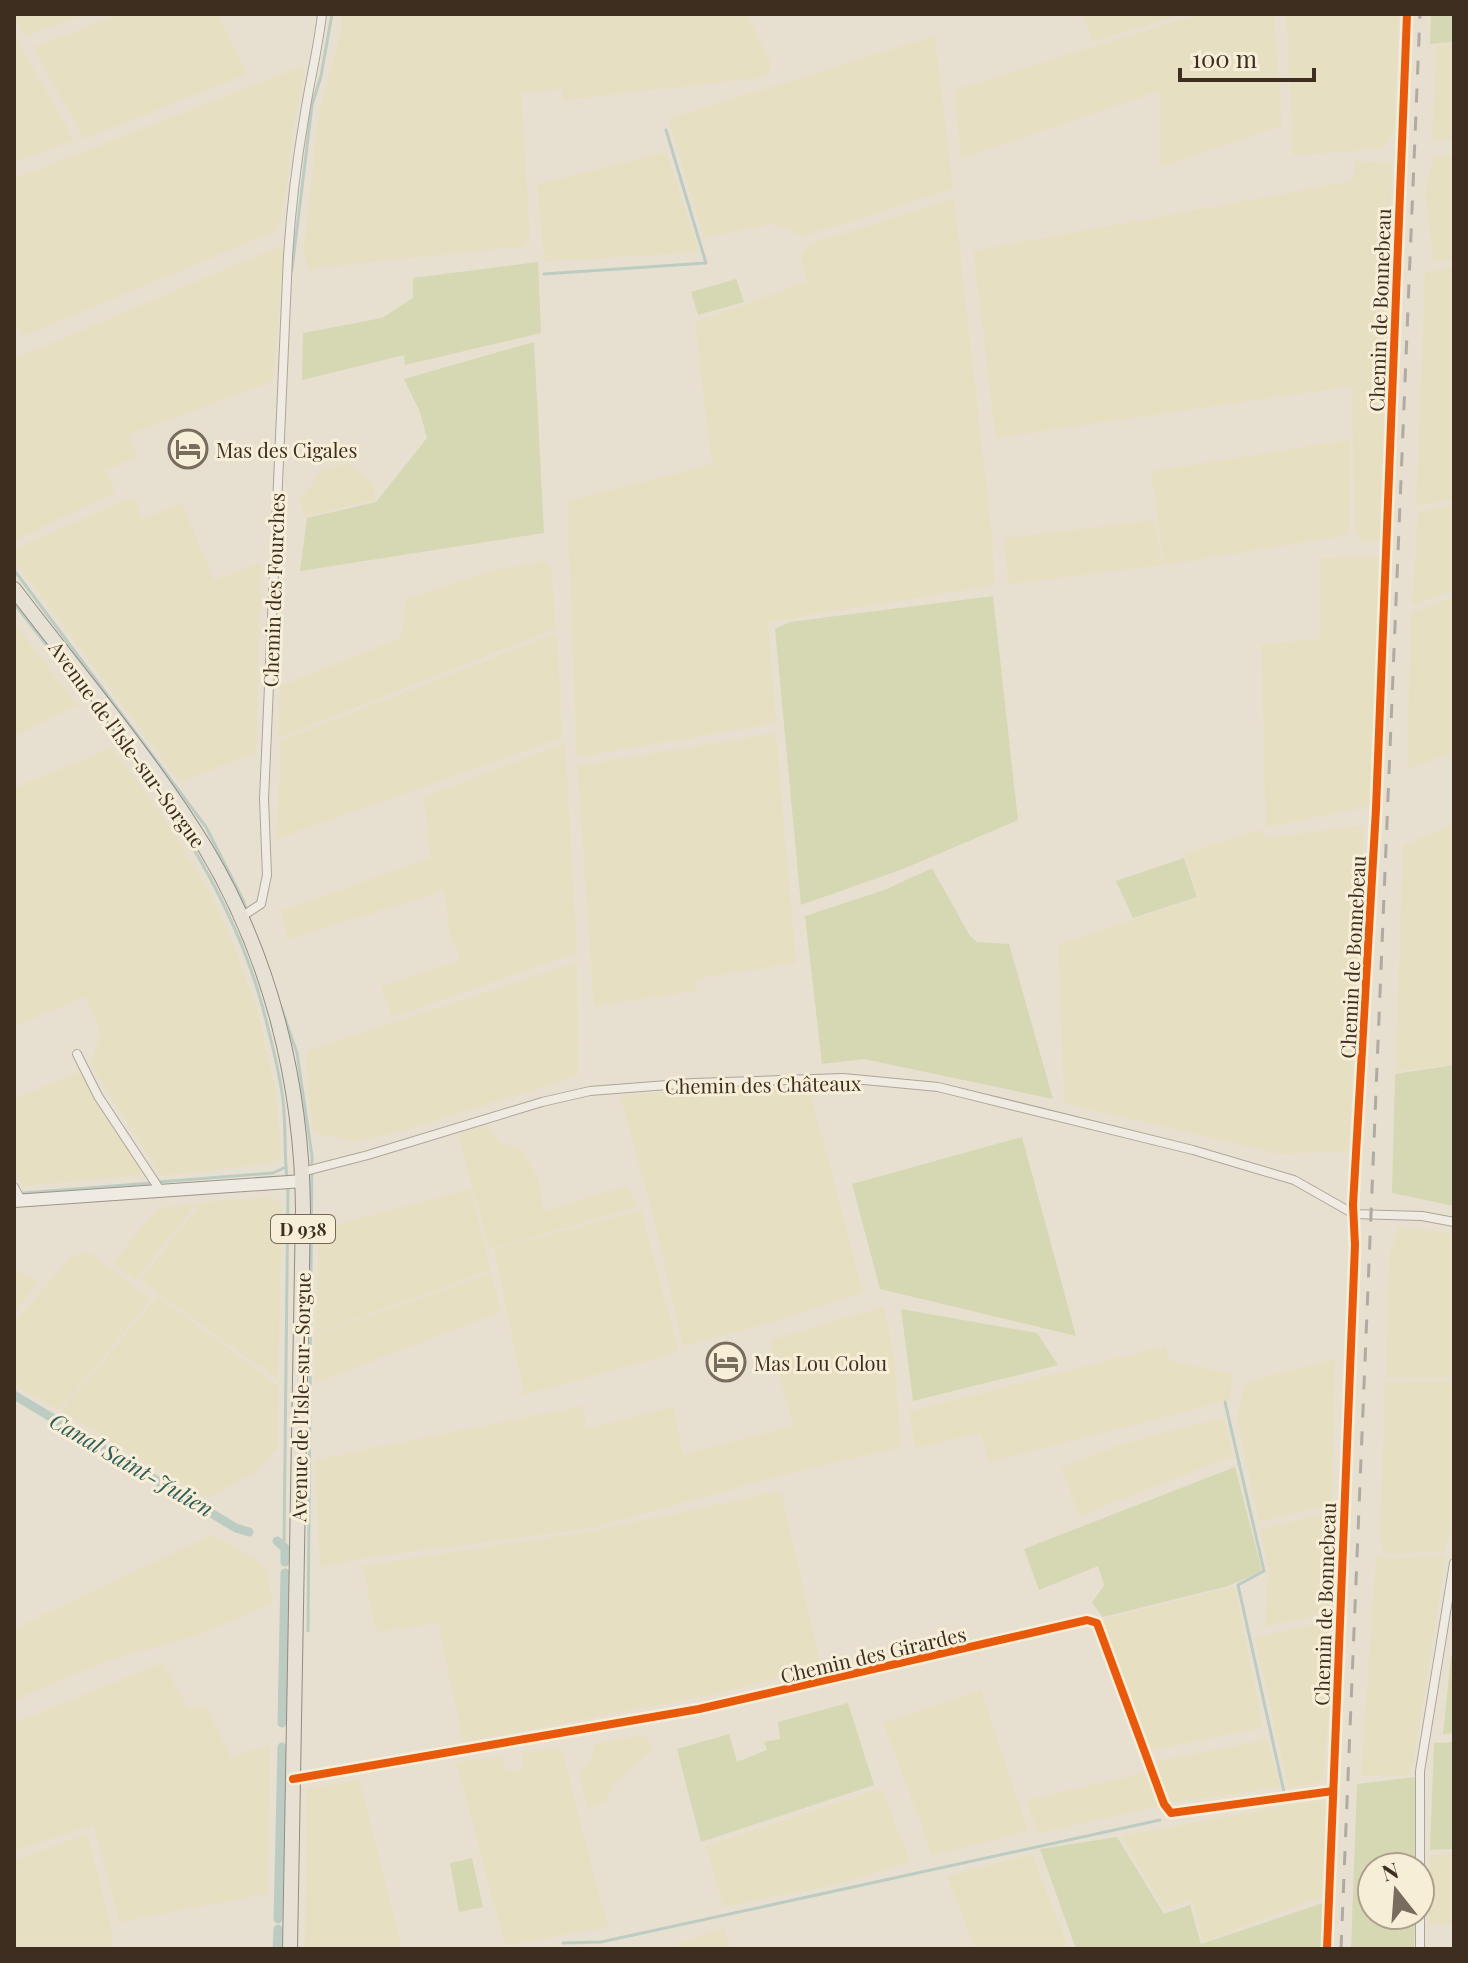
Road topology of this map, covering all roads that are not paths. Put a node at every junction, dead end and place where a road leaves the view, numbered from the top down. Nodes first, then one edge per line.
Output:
1 (322, 14) edge
2 (1407, 14) edge
3 (14, 589) edge
4 (241, 917) junction
5 (77, 1054) dead end
6 (302, 1177) junction
7 (14, 1187) edge
8 (160, 1190) junction
9 (17, 1200) edge
10 (1354, 1214) junction
11 (1454, 1222) edge
12 (1454, 1563) edge
13 (293, 1779) junction
14 (1333, 1791) junction
15 (1420, 1851) edge
16 (290, 1949) edge
17 (1327, 1949) edge

1 - 4 street, Chemin des Fourches
2 - 10 street, Chemin de Bonnebeau
3 - 4 main road, Avenue de l'Isle-sur-Sorgue / D 938
4 - 6 main road, Avenue de l'Isle-sur-Sorgue / D 938
5 - 8 street
6 - 8 street, Chemin des Châteaux
6 - 10 street, Chemin des Châteaux
6 - 13 main road, Avenue de l'Isle-sur-Sorgue / D 938
7 - 9 street
8 - 9 street, Chemin des Châteaux
10 - 11 street, Chemin des Châteaux
10 - 14 street, Chemin de Bonnebeau
12 - 15 street
13 - 14 street, Chemin des Girardes
13 - 16 main road, Avenue de l'Isle-sur-Sorgue / D 938
14 - 17 street, Chemin de Bonnebeau

